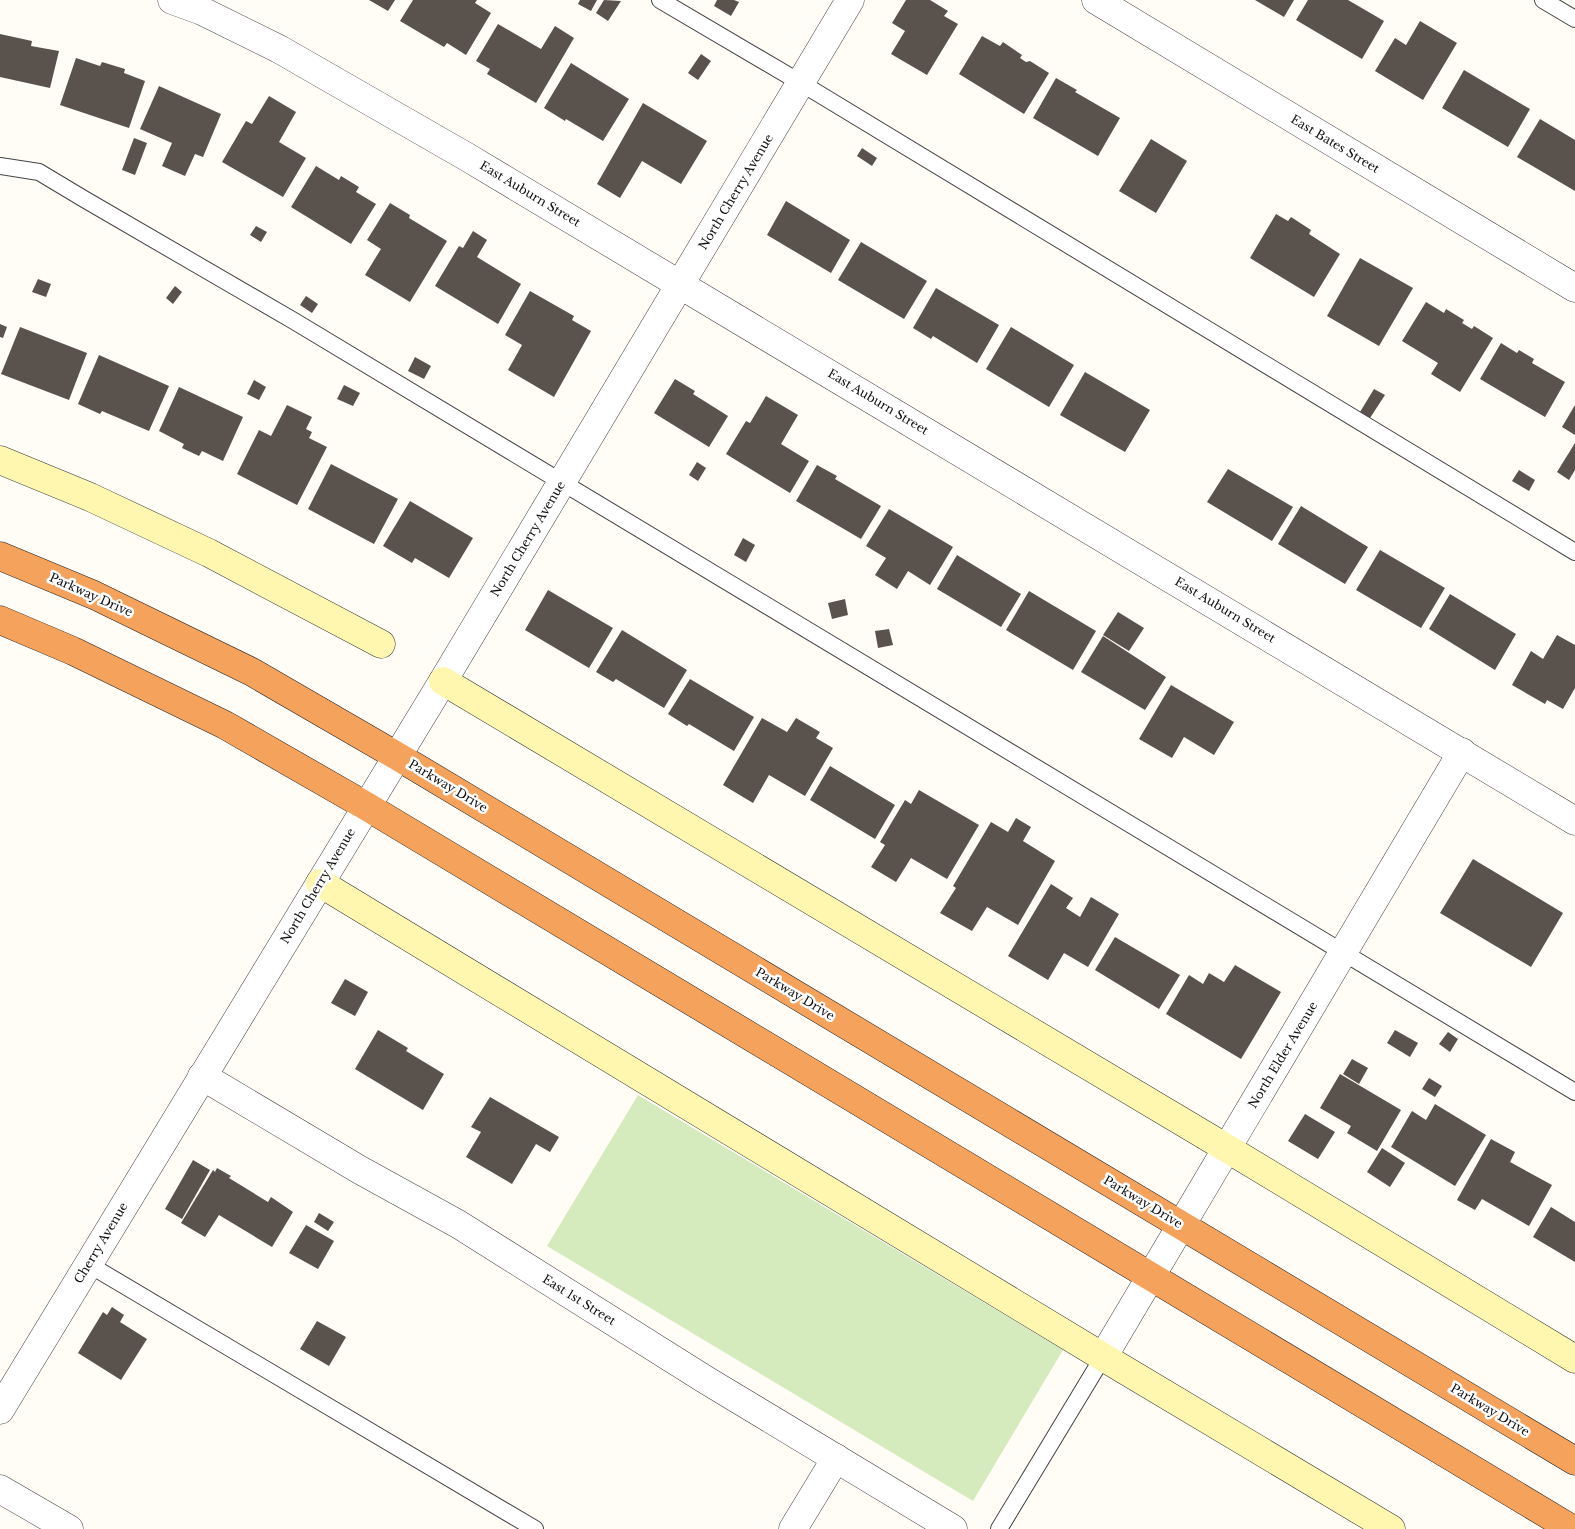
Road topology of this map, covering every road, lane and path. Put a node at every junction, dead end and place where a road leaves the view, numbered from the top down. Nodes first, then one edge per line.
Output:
1 (172, 0) edge
2 (660, 0) edge
3 (850, 0) edge
4 (1096, 0) edge
5 (1543, 0) edge
6 (1575, 19) edge
7 (801, 83) junction
8 (0, 166) edge
9 (680, 284) junction
10 (1575, 288) edge
11 (0, 460) edge
12 (561, 482) junction
13 (1575, 552) edge
14 (0, 556) edge
15 (2, 627) edge
16 (380, 644) dead end
17 (443, 681) junction
18 (1462, 752) junction
19 (397, 756) junction
20 (366, 806) junction
21 (1575, 821) edge
22 (320, 883) junction
23 (1343, 954) junction
24 (202, 1076) junction
25 (1575, 1092) edge
26 (1228, 1149) junction
27 (1182, 1226) junction
28 (88, 1264) junction
29 (1151, 1276) junction
30 (1103, 1357) junction
31 (1575, 1359) edge
32 (0, 1410) edge
33 (836, 1458) junction
34 (1575, 1461) edge
35 (0, 1489) edge
36 (69, 1529) edge
37 (535, 1529) edge
38 (794, 1529) edge
39 (953, 1529) edge
40 (1000, 1529) edge
41 (1391, 1529) edge
42 (1572, 1529) edge

1 - 9 street, East Auburn Street
2 - 7 lane
3 - 7 street, North Cherry Avenue
4 - 10 street, East Bates Street
5 - 6 lane
7 - 9 street, North Cherry Avenue
7 - 13 lane
8 - 12 lane
9 - 12 street, North Cherry Avenue
9 - 18 street, East Auburn Street
11 - 16 street
12 - 17 street, North Cherry Avenue
12 - 23 lane
14 - 19 highway, Parkway Drive
15 - 20 highway
17 - 19 street, North Cherry Avenue
17 - 26 street
18 - 21 street, East Auburn Street
18 - 23 street, North Elder Avenue
19 - 20 street, North Cherry Avenue
19 - 27 highway, Parkway Drive
20 - 22 street, North Cherry Avenue
20 - 29 highway
22 - 24 street, North Cherry Avenue
22 - 30 street
23 - 25 lane
23 - 26 street, North Elder Avenue
24 - 28 street, Cherry Avenue
24 - 33 street, East 1st Street
26 - 27 street, North Elder Avenue
26 - 31 street
27 - 29 street, North Elder Avenue
27 - 34 highway, Parkway Drive
28 - 32 street, Cherry Avenue
28 - 37 lane
29 - 30 street, North Elder Avenue
29 - 42 highway
30 - 40 lane
30 - 41 street
33 - 38 street
33 - 39 street, East 1st Street
35 - 36 street

